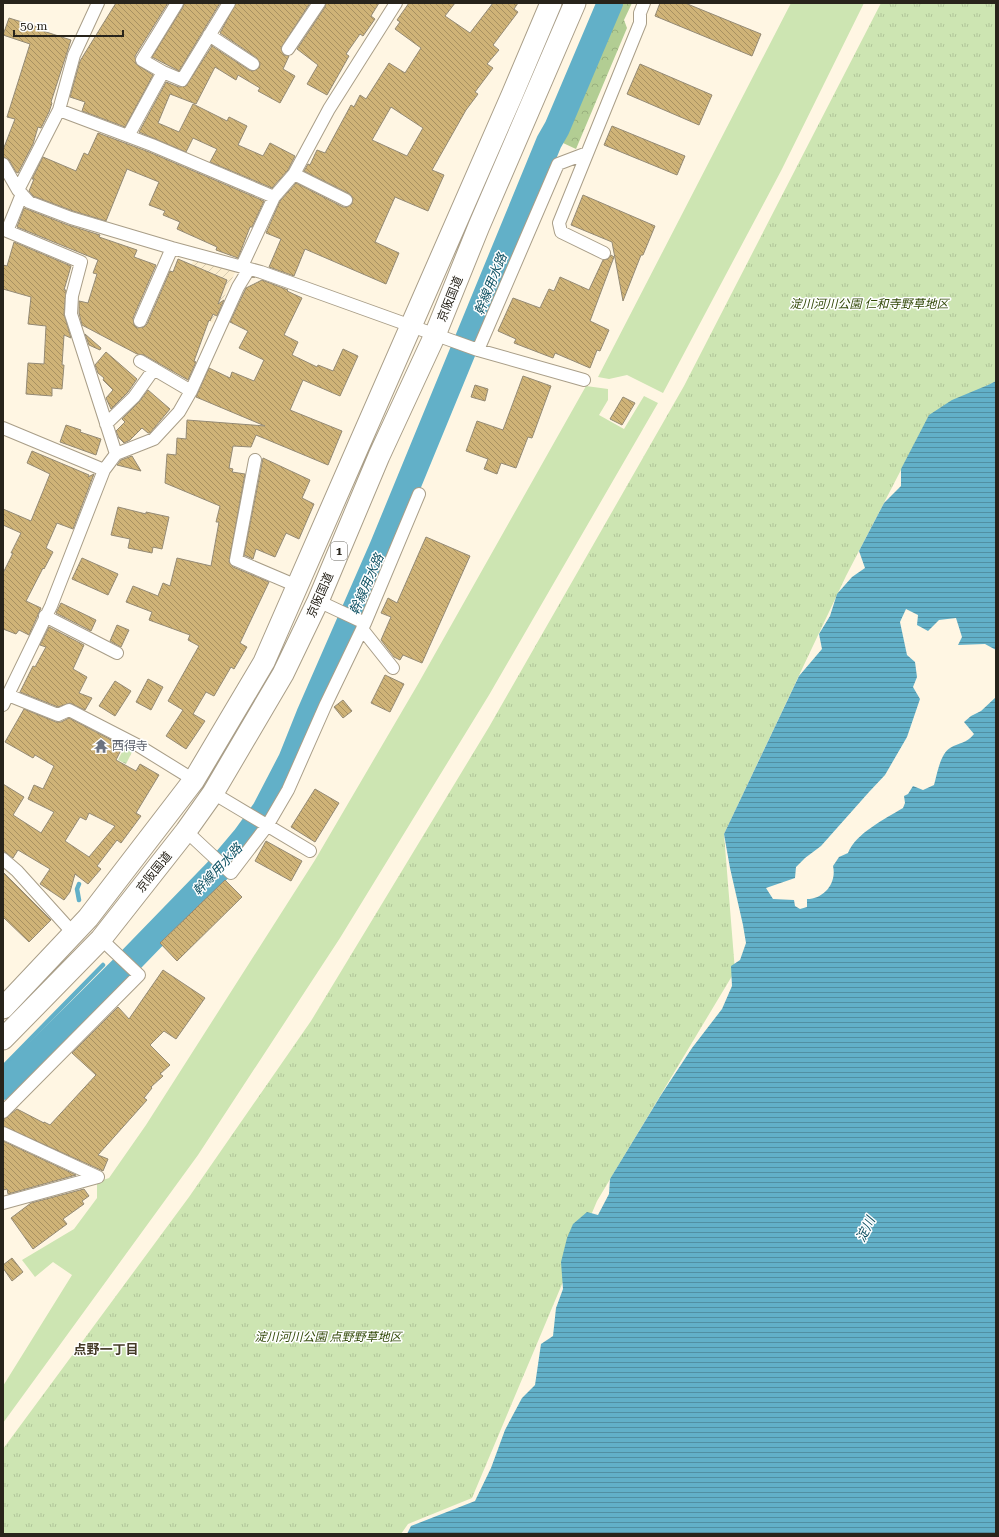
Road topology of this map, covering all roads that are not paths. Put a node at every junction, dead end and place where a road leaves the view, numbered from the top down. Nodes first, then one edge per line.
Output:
1 (98, 3) edge
2 (177, 3) edge
3 (229, 3) edge
4 (319, 3) edge
5 (551, 3) edge
6 (575, 3) edge
7 (644, 3) edge
8 (390, 5) edge
9 (209, 36) junction
10 (288, 49) dead end
11 (254, 64) dead end
12 (163, 72) junction
13 (59, 110) junction
14 (128, 136) junction
15 (587, 153) junction
16 (3, 164) edge
17 (294, 174) junction
18 (20, 192) junction
19 (274, 196) junction
20 (346, 200) dead end
21 (172, 248) junction
22 (604, 253) dead end
23 (246, 268) junction
24 (140, 320) dead end
25 (410, 326) junction
26 (444, 338) junction
27 (476, 350) junction
28 (140, 361) dead end
29 (154, 369) junction
30 (584, 380) dead end
31 (191, 391) junction
32 (106, 424) junction
33 (3, 428) edge
34 (116, 454) junction
35 (255, 460) dead end
36 (104, 470) junction
37 (419, 494) dead end
38 (297, 586) junction
39 (326, 605) junction
40 (45, 616) junction
41 (363, 626) junction
42 (117, 653) dead end
43 (393, 668) dead end
44 (6, 700) edge
45 (194, 780) junction
46 (213, 793) junction
47 (267, 826) junction
48 (186, 831) junction
49 (310, 851) dead end
50 (3, 859) edge
51 (73, 933) junction
52 (108, 946) junction
53 (3, 1008) edge
54 (3, 1039) edge
55 (3, 1112) edge
56 (3, 1133) edge
57 (3, 1203) edge

1 - 13 street
2 - 12 street
3 - 9 street
4 - 10 street
5 - 25 highway, 京阪国道 / 1
6 - 26 highway, 京阪国道 / 1
7 - 15 street
8 - 17 street
9 - 11 street
9 - 12 street
12 - 14 street
13 - 14 street
13 - 18 street
14 - 19 street
15 - 22 street
15 - 27 street
16 - 18 street
17 - 19 street
17 - 20 street
18 - 21 street
18 - 32 street
19 - 23 street
21 - 23 street
21 - 24 street
23 - 25 street
23 - 31 street
25 - 26 street
25 - 38 highway, 京阪国道 / 1
26 - 27 street
26 - 39 highway, 京阪国道 / 1
27 - 30 street
28 - 29 street
29 - 31 street
29 - 32 street
31 - 34 street
32 - 34 street
33 - 36 street
34 - 36 street
35 - 38 street
36 - 40 street
37 - 41 street
38 - 45 highway, 京阪国道 / 1
39 - 41 street
39 - 46 highway, 京阪国道 / 1
40 - 42 street
40 - 44 street
41 - 43 street
41 - 47 street
44 - 45 street
45 - 51 highway, 京阪国道 / 1
46 - 47 street
46 - 48 highway, 京阪国道 / 1
47 - 48 street
47 - 49 street
48 - 52 highway, 京阪国道 / 1
50 - 51 street
51 - 53 highway, 京阪国道 / 1
52 - 54 highway, 京阪国道 / 1
52 - 55 street
56 - 57 street

